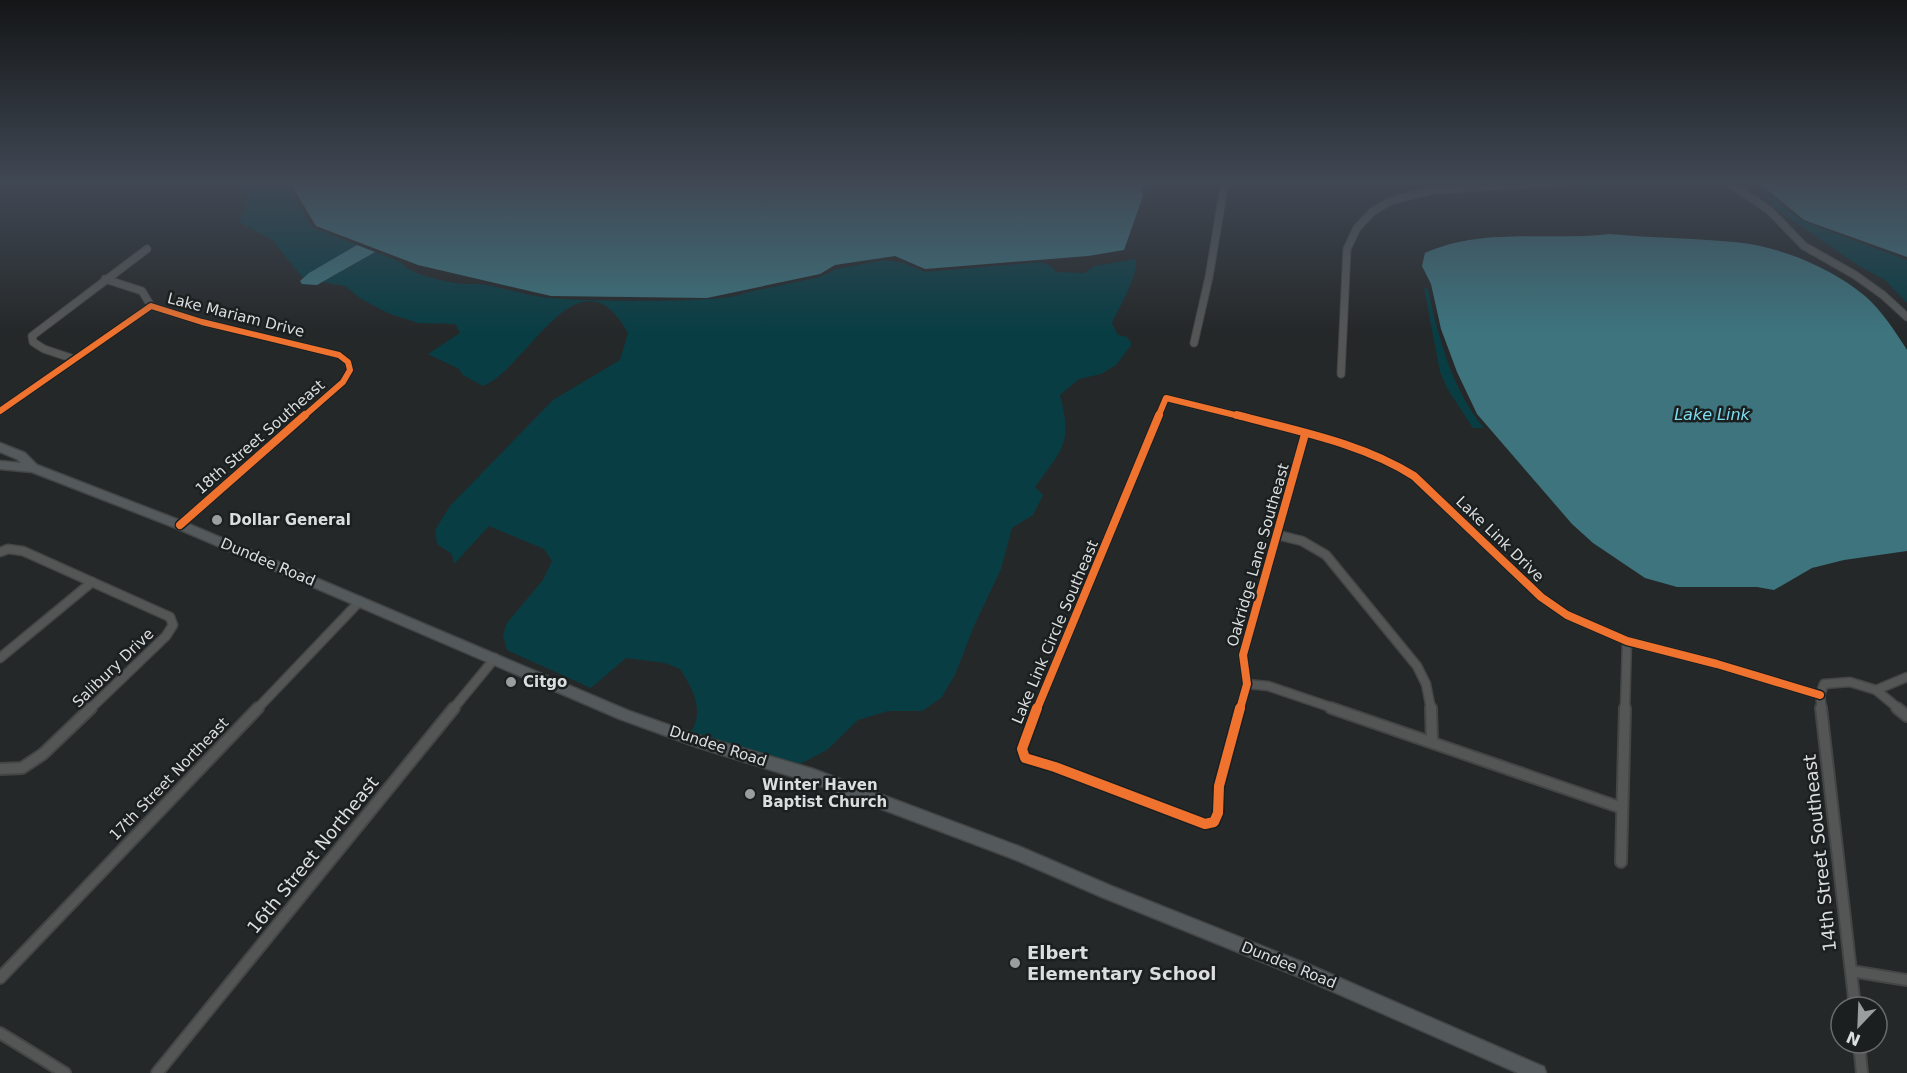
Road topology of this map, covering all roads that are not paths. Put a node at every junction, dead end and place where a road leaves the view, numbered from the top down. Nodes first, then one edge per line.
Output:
1 (1217, 231) edge
2 (1354, 231) edge
3 (1789, 231) edge
4 (147, 249) dead end
5 (105, 279) junction
6 (151, 306) junction
7 (1907, 317) edge
8 (1194, 343) dead end
9 (74, 359) junction
10 (349, 365) joint
11 (1341, 374) dead end
12 (1166, 398) joint
13 (0, 411) edge
14 (1305, 434) junction
15 (0, 447) edge
16 (0, 465) edge
17 (33, 468) junction
18 (180, 525) junction
19 (1278, 536) junction
20 (0, 552) edge
21 (92, 582) junction
22 (360, 601) junction
23 (1626, 641) junction
24 (0, 658) edge
25 (495, 658) junction
26 (1907, 677) edge
27 (1247, 684) junction
28 (1876, 690) junction
29 (1820, 695) junction
30 (1907, 716) edge
31 (1432, 742) junction
32 (0, 769) edge
33 (1622, 808) junction
34 (1621, 862) dead end
35 (1851, 971) junction
36 (0, 978) edge
37 (1907, 980) edge
38 (1854, 995) edge
39 (0, 1033) edge
40 (1860, 1055) edge
41 (65, 1073) edge
42 (157, 1073) edge
43 (1538, 1073) edge
44 (1862, 1073) edge

1 - 8 street
2 - 11 street
3 - 7 street
4 - 5 street
5 - 6 street
5 - 9 street
6 - 9 street, Lake Mariam Drive
6 - 10 street, Lake Mariam Drive
9 - 13 street, Lake Mariam Drive
10 - 18 street, 18th Street Southeast
12 - 14 street, Lake Link Drive
12 - 27 street, Lake Link Circle Southeast
14 - 19 street, Oakridge Lane Southeast
14 - 23 street, Lake Link Drive
15 - 17 main road, Dundee Road
16 - 17 main road, Dundee Road
17 - 18 main road, Dundee Road
18 - 22 main road, Dundee Road
19 - 27 street, Oakridge Lane Southeast
19 - 31 street
20 - 21 street, Salibury Drive
21 - 24 street
21 - 32 street, Salibury Drive
22 - 25 main road, Dundee Road
22 - 36 street, 17th Street Northeast
23 - 29 street, Lake Link Drive
23 - 33 street
25 - 42 street, 16th Street Northeast
25 - 43 main road, Dundee Road
26 - 28 street
27 - 31 street
28 - 29 street
28 - 30 street
29 - 35 street, 14th Street Southeast
31 - 33 street
33 - 34 street
35 - 37 street
35 - 38 street, 14th Street Southeast
39 - 41 street
40 - 44 street

